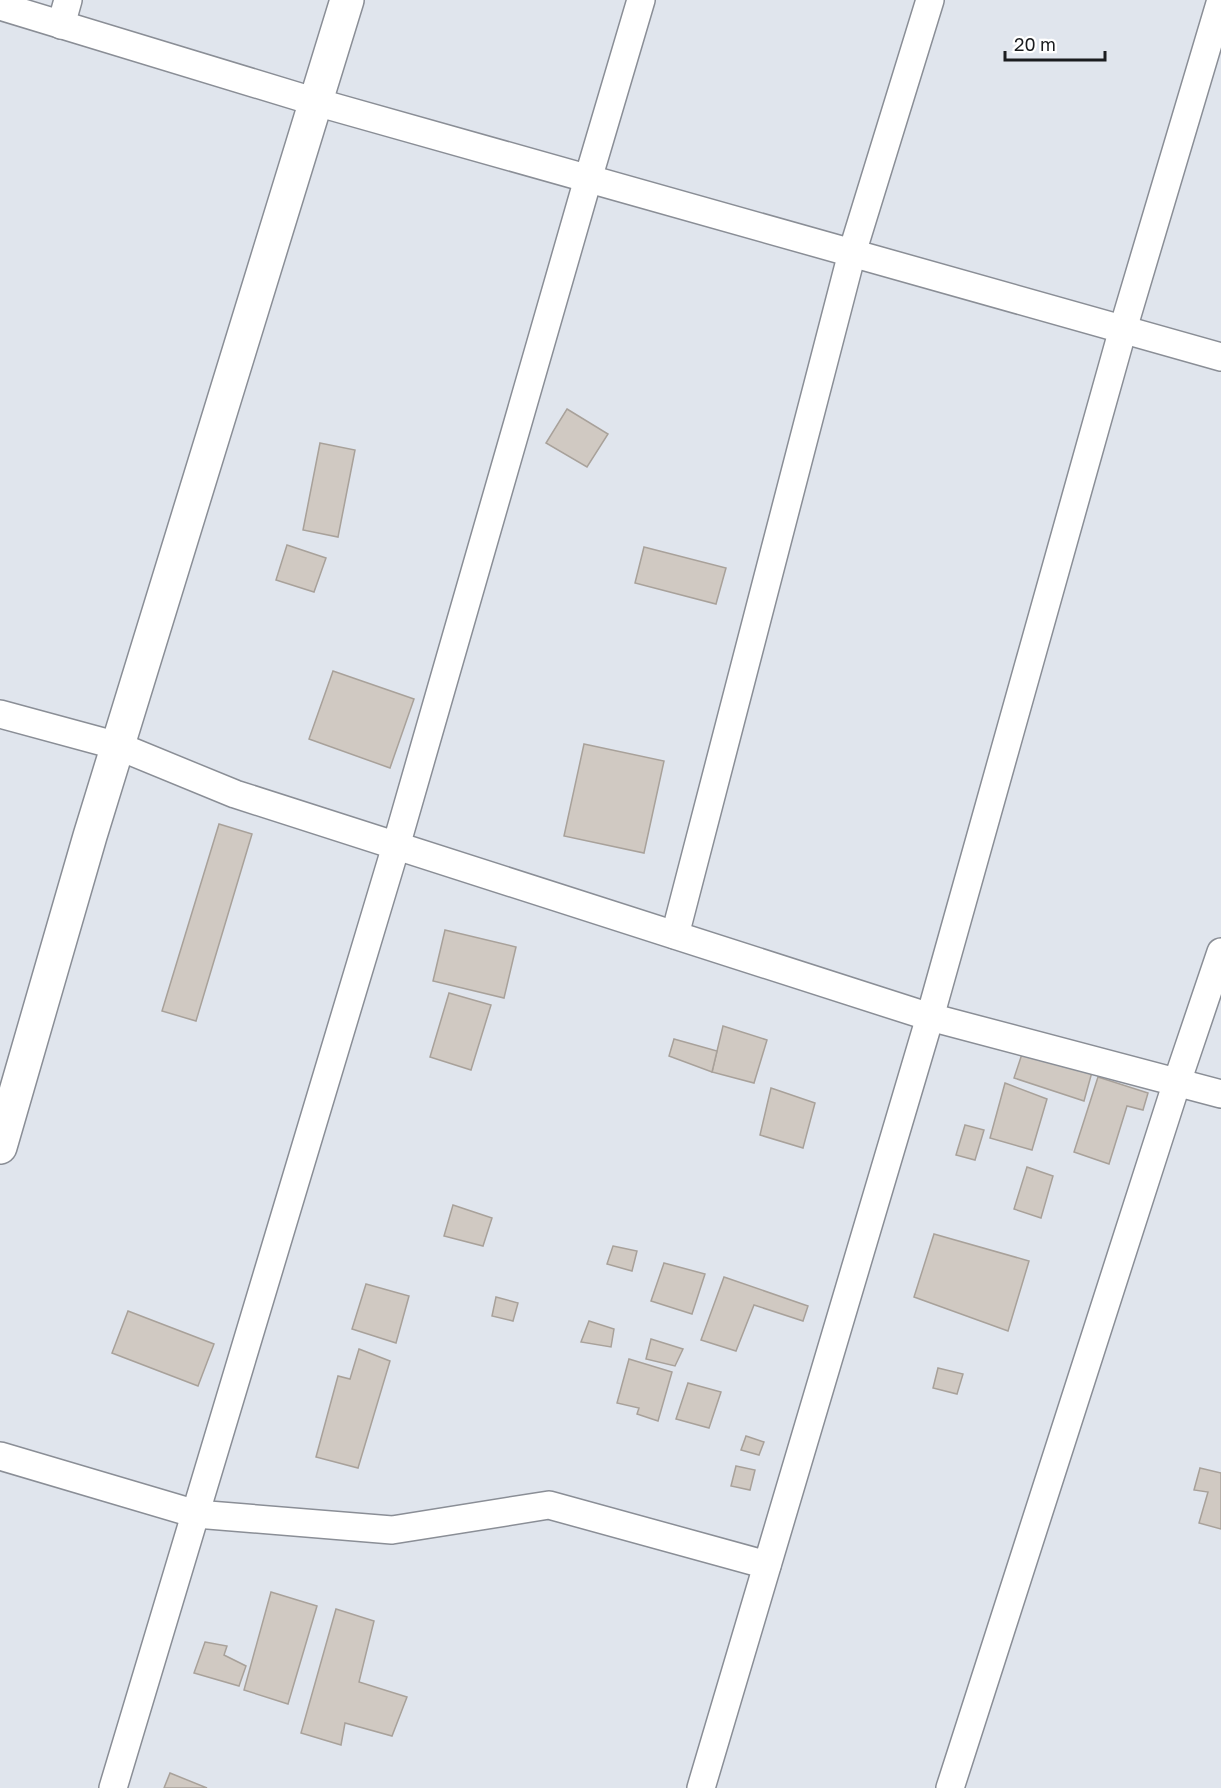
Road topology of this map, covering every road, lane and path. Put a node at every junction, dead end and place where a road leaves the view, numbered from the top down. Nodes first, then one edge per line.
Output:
1 (347, 0) edge
2 (641, 0) edge
3 (930, 0) edge
4 (1221, 0) edge
5 (0, 6) edge
6 (65, 13) edge
7 (316, 102) junction
8 (588, 179) junction
9 (852, 253) junction
10 (1123, 329) junction
11 (1221, 357) edge
12 (0, 714) edge
13 (118, 746) junction
14 (396, 846) junction
15 (675, 935) junction
16 (1221, 952) edge
17 (930, 1017) junction
18 (1177, 1082) junction
19 (1221, 1094) edge
20 (0, 1147) edge
21 (0, 1456) edge
22 (196, 1514) junction
23 (767, 1565) junction
24 (113, 1788) edge
25 (700, 1788) edge
26 (950, 1788) edge

1 - 7 street
2 - 8 street
3 - 9 street
4 - 10 street
5 - 6 street
6 - 7 street
7 - 8 street
7 - 13 street
8 - 9 street
8 - 14 street
9 - 10 street
9 - 15 street
10 - 11 street
10 - 17 street
12 - 13 street
13 - 14 street
13 - 20 street
14 - 15 street
14 - 22 street
15 - 17 street
16 - 18 street
17 - 18 street
17 - 23 street
18 - 19 street
18 - 26 street
21 - 22 street
22 - 23 street
22 - 24 street
23 - 25 street

